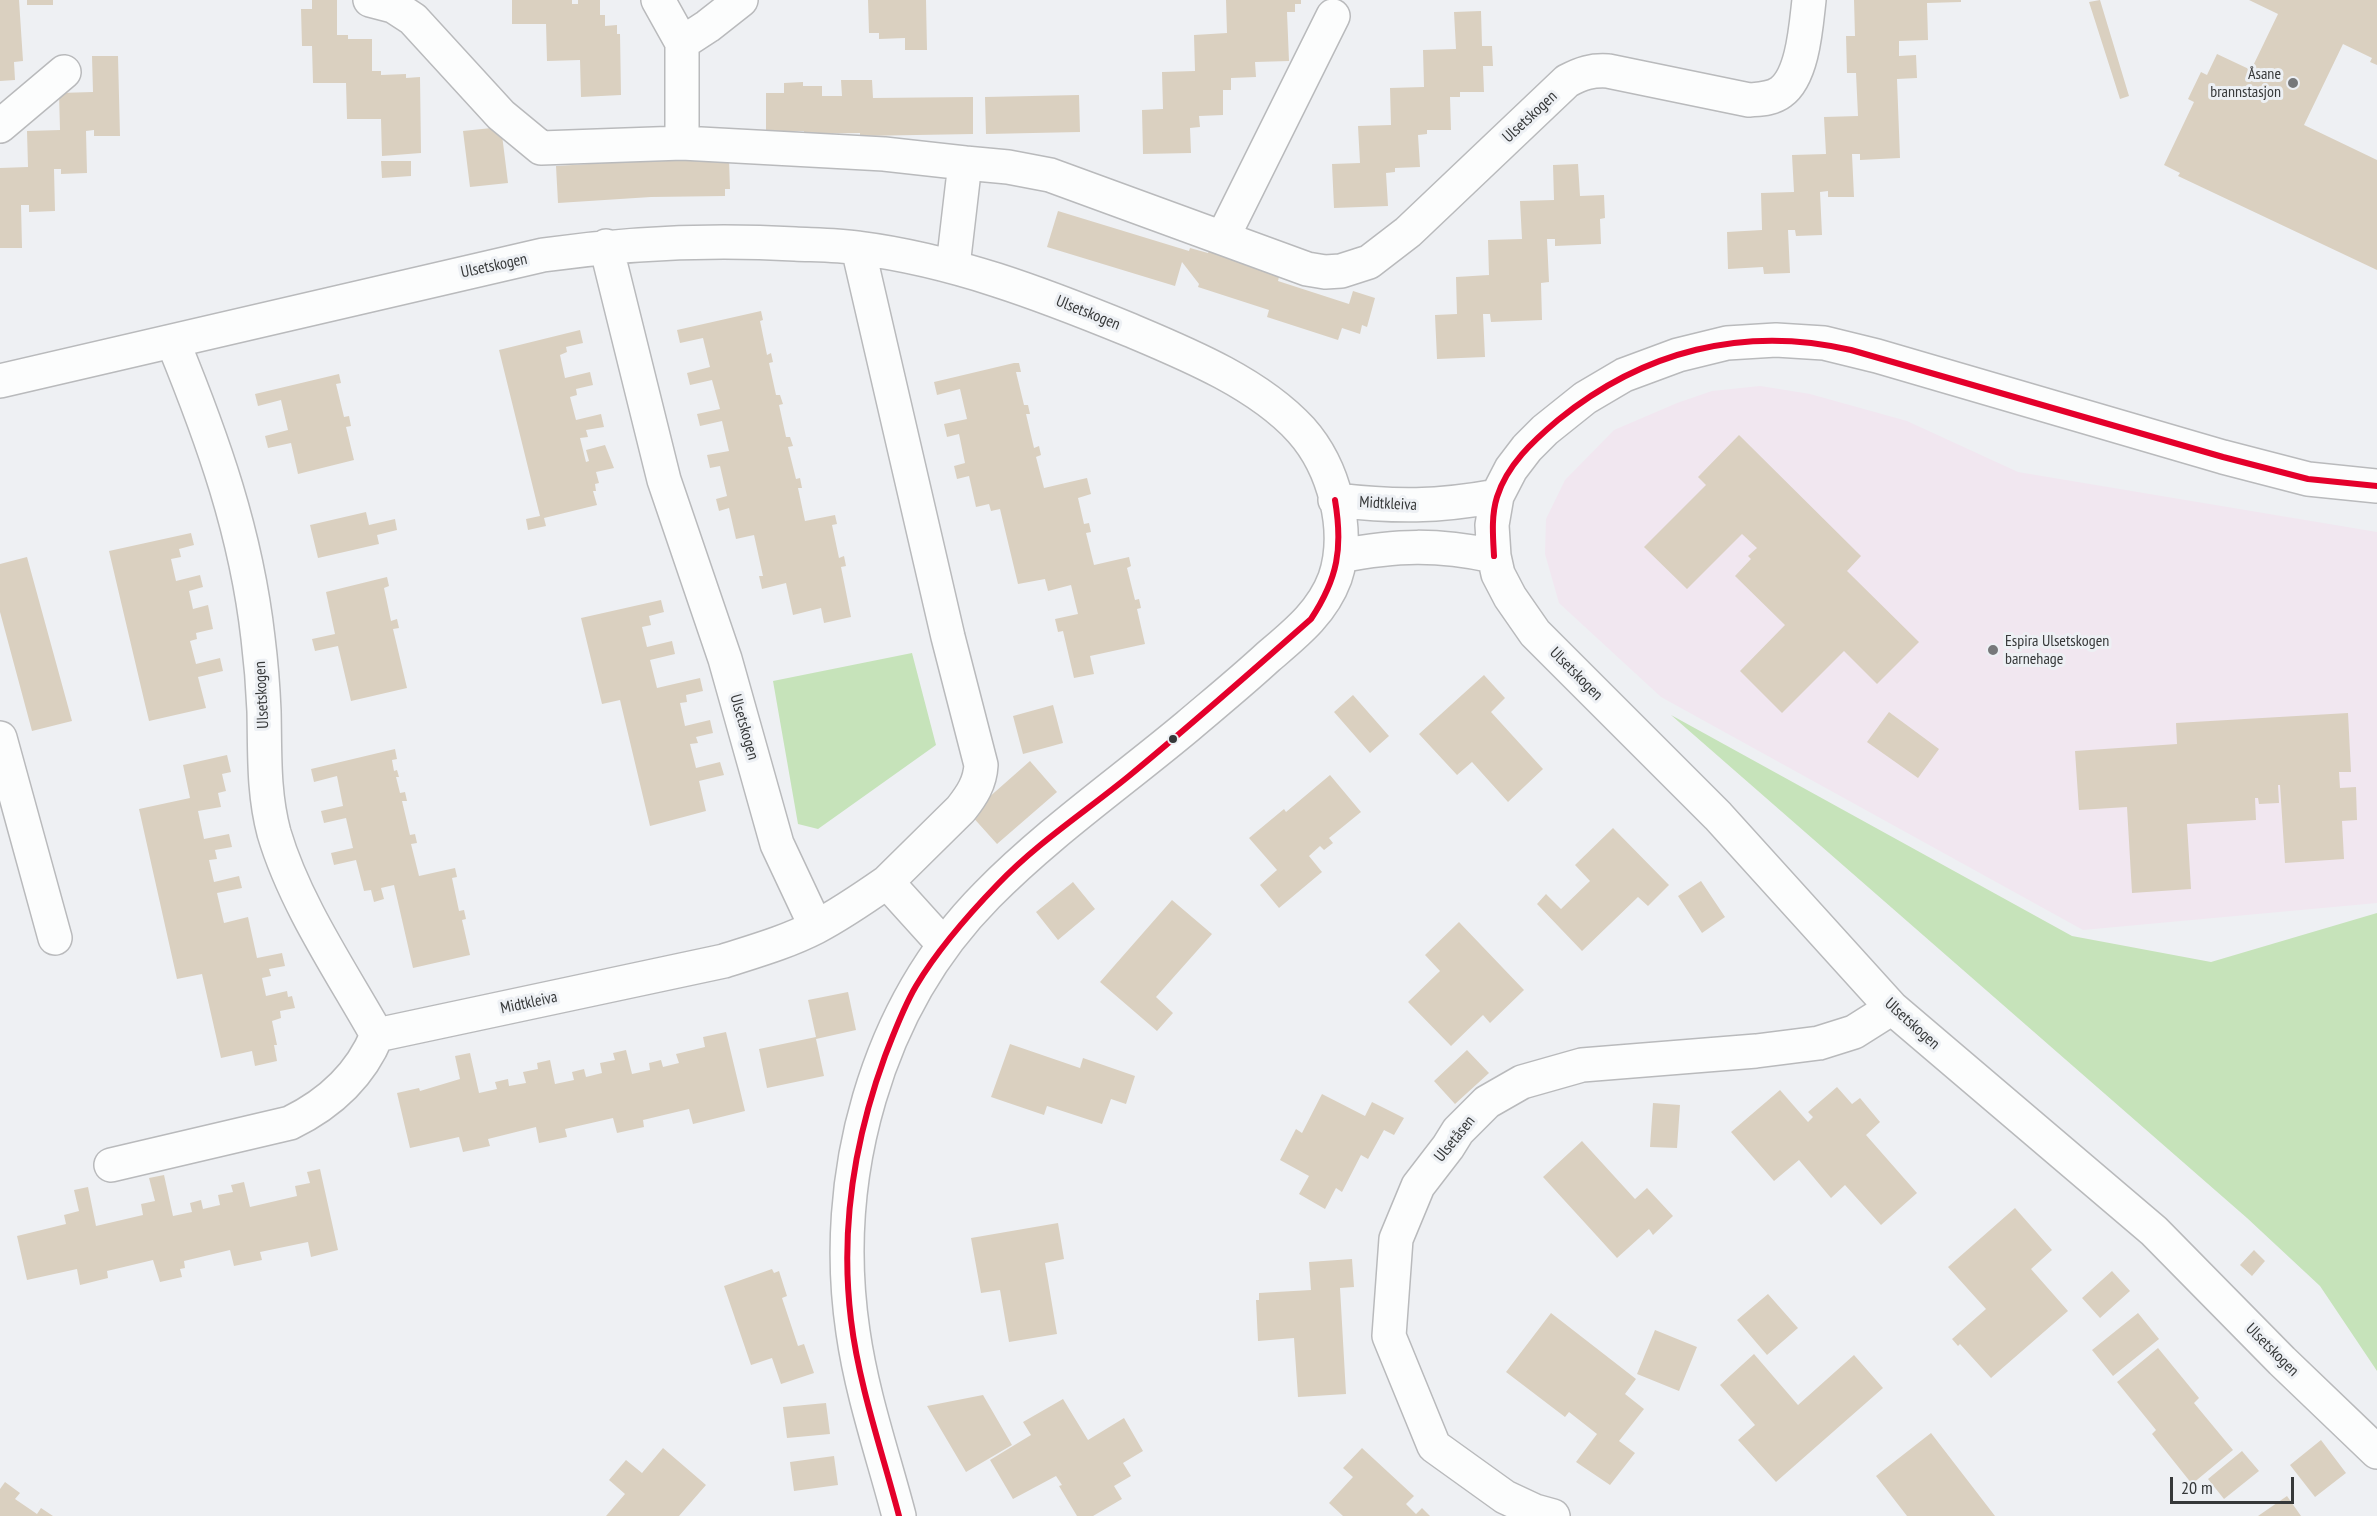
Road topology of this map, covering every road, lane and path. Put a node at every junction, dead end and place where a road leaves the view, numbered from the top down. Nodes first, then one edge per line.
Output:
1 (370, 0) edge
2 (658, 0) edge
3 (741, 0) edge
4 (1809, 0) edge
5 (1334, 16) dead end
6 (682, 43) junction
7 (64, 72) dead end
8 (0, 126) edge
9 (682, 143) junction
10 (964, 163) junction
11 (1223, 237) junction
12 (606, 246) junction
13 (858, 248) junction
14 (953, 266) junction
15 (173, 342) junction
16 (0, 381) edge
17 (2377, 486) edge
18 (1497, 496) junction
19 (1335, 500) junction
20 (1340, 556) junction
21 (1494, 556) junction
22 (0, 738) edge
23 (888, 882) junction
24 (816, 927) junction
25 (55, 938) dead end
26 (944, 945) junction
27 (1892, 1008) junction
28 (377, 1035) junction
29 (111, 1165) dead end
30 (2377, 1452) edge
31 (899, 1516) edge
32 (1553, 1516) edge

1 - 9 street, Ulsetskogen
2 - 6 street
3 - 6 street
4 - 11 street, Ulsetskogen
5 - 11 street
6 - 9 street
7 - 8 street
9 - 10 street, Ulsetskogen
10 - 11 street, Ulsetskogen
10 - 14 street
12 - 13 street, Ulsetskogen
12 - 15 street, Ulsetskogen
12 - 24 street, Ulsetskogen
13 - 14 street, Ulsetskogen
13 - 23 street
14 - 19 street, Ulsetskogen
15 - 16 street, Ulsetskogen
15 - 28 street, Ulsetskogen
17 - 18 street
18 - 19 street, Midtkleiva
18 - 21 street
19 - 20 street, Midtkleiva
20 - 21 street
20 - 26 street, Midtkleiva
21 - 27 street, Ulsetskogen
22 - 25 street
23 - 24 street, Midtkleiva
23 - 26 street
24 - 28 street, Midtkleiva
26 - 31 street, Midtkleiva
27 - 30 street, Ulsetskogen
27 - 32 street, Ulsetåsen
28 - 29 street

